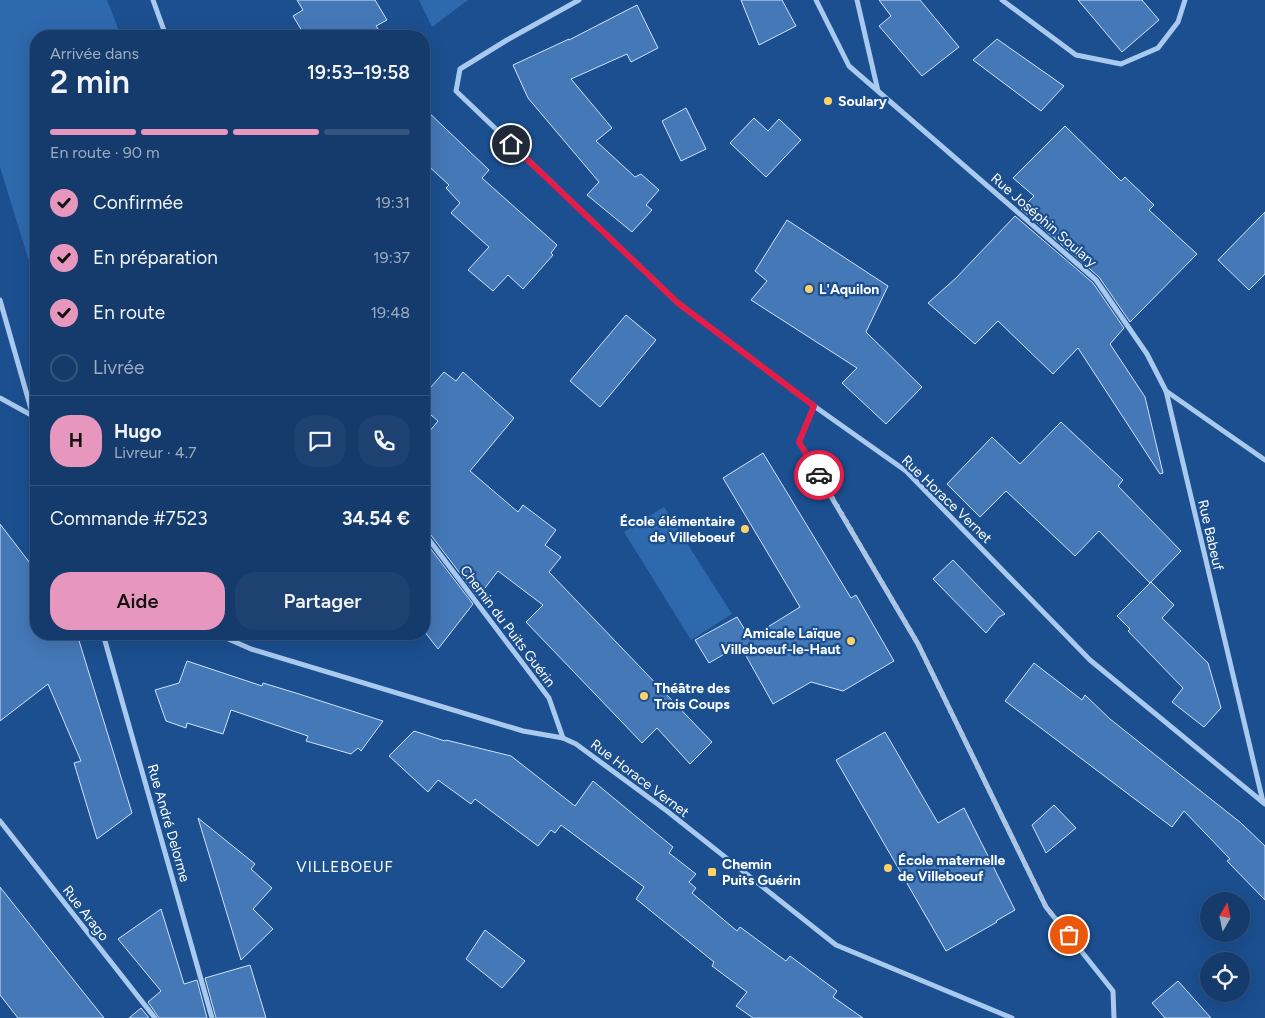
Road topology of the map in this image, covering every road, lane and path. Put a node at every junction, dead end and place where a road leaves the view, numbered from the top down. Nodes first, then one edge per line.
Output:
1 (153, 0) edge
2 (579, 0) edge
3 (816, 0) edge
4 (857, 0) edge
5 (1002, 0) edge
6 (1185, 0) edge
7 (164, 30) edge
8 (878, 92) junction
9 (0, 300) edge
10 (1166, 391) junction
11 (0, 398) edge
12 (30, 405) edge
13 (814, 406) junction
14 (30, 414) edge
15 (1265, 460) edge
16 (430, 541) edge
17 (105, 640) edge
18 (232, 640) edge
19 (563, 738) junction
20 (1264, 803) edge
21 (0, 821) edge
22 (155, 1018) edge
23 (212, 1018) edge
24 (1012, 1018) edge
25 (1114, 1018) edge

1 - 7 street
2 - 13 street, Rue Horace Vernet
3 - 8 street, Rue Joséphin Soulary
4 - 8 street
5 - 6 street
8 - 10 street, Rue Joséphin Soulary
9 - 12 street
10 - 15 street
10 - 20 street, Rue Babeuf
11 - 14 street
13 - 20 street, Rue Horace Vernet
13 - 25 street
16 - 19 street, Chemin du Puits Guérin
17 - 23 street, Rue André Delorme
18 - 19 street, Rue Horace Vernet
19 - 24 street, Rue Horace Vernet
21 - 22 street, Rue Arago

